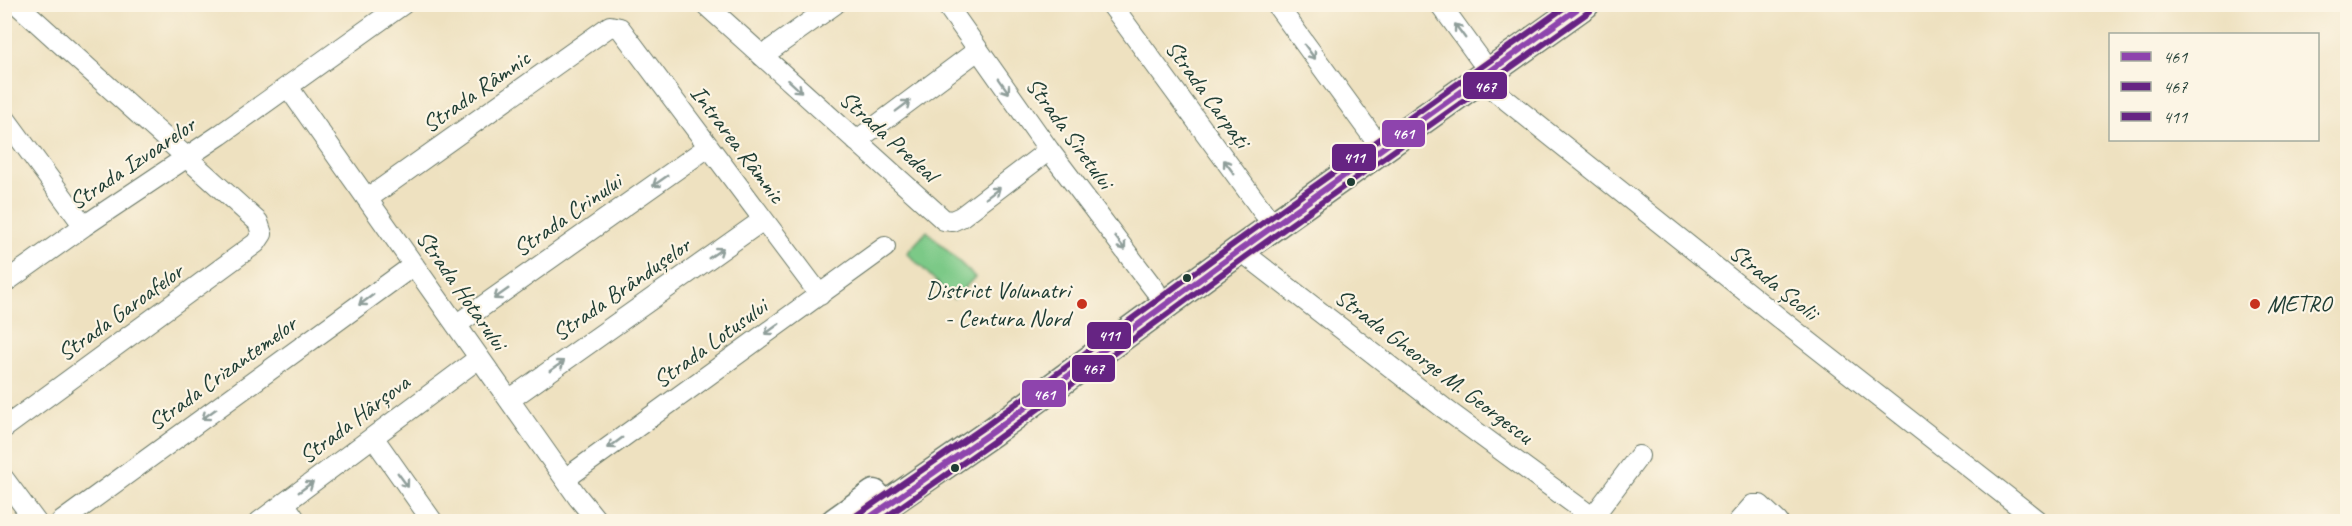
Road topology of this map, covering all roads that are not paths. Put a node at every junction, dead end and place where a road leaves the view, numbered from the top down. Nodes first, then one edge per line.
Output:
1 (17, 4) edge
2 (403, 4) edge
3 (705, 4) edge
4 (836, 4) edge
5 (946, 4) edge
6 (1111, 4) edge
7 (1276, 4) edge
8 (1440, 4) edge
9 (1556, 4) edge
10 (1586, 4) edge
11 (615, 26) joint
12 (978, 50) junction
13 (762, 56) junction
14 (1480, 69) junction
15 (288, 87) junction
16 (4, 117) edge
17 (1373, 137) junction
18 (856, 141) junction
19 (708, 147) junction
20 (1049, 150) junction
21 (186, 158) junction
22 (367, 199) junction
23 (1264, 213) junction
24 (763, 220) junction
25 (84, 226) junction
26 (885, 247) dead end
27 (1240, 250) junction
28 (414, 265) junction
29 (4, 283) edge
30 (1155, 290) junction
31 (820, 295) junction
32 (456, 325) junction
33 (479, 358) junction
34 (509, 400) junction
35 (4, 428) edge
36 (373, 437) junction
37 (1640, 456) dead end
38 (4, 479) edge
39 (565, 479) junction
40 (284, 503) junction
41 (1596, 520) edge
42 (36, 522) edge
43 (61, 522) edge
44 (259, 522) edge
45 (297, 522) edge
46 (433, 522) edge
47 (598, 522) edge
48 (835, 522) edge
49 (862, 522) edge
50 (1738, 522) edge
51 (1778, 522) edge
52 (2039, 522) edge

1 - 21 street
2 - 15 street, Strada Izvoarelor
3 - 13 street, Strada Predeal
4 - 13 street
5 - 12 street, Strada Siretului
23 -> 6 street, Strada Carpați
7 -> 17 street
14 -> 8 street, Strada Școlii
9 - 14 highway
10 - 14 highway
11 - 19 street, Intrarea Râmnic
11 - 22 street, Strada Râmnic
18 -> 12 street
12 -> 20 street, Strada Siretului
13 -> 18 street, Strada Predeal
14 - 17 highway
14 - 27 highway
14 - 52 street, Strada Școlii
15 - 21 street, Strada Izvoarelor
15 - 22 street, Strada Hotarului
16 - 25 street
17 - 23 highway
18 -> 20 street, Strada Predeal
19 - 24 street, Intrarea Râmnic
19 -> 32 street, Strada Crinului
20 -> 30 street, Strada Siretului
21 - 25 street, Strada Izvoarelor
21 - 35 street, Strada Garoafelor
22 - 28 street, Strada Hotarului
23 - 30 highway
24 - 31 street, Intrarea Râmnic
34 -> 24 street, Strada Brândușelor
25 - 29 street, Strada Izvoarelor
26 - 31 street, Strada Lotusului
27 - 41 street, Strada Gheorge M. Georgescu
27 - 49 highway
28 - 32 street, Strada Hotarului
28 -> 43 street, Strada Crizantemelor
30 - 48 highway
31 -> 39 street, Strada Lotusului
32 - 33 street, Strada Hotarului
33 - 34 street, Strada Hotarului
33 - 36 street, Strada Hârșova
34 - 39 street, Strada Hotarului
40 -> 36 street, Strada Hârșova
36 -> 46 street
37 - 41 street
38 - 42 street
39 - 47 street, Strada Hotarului
40 - 44 street, Strada Hârșova
40 - 45 street
50 - 51 street

